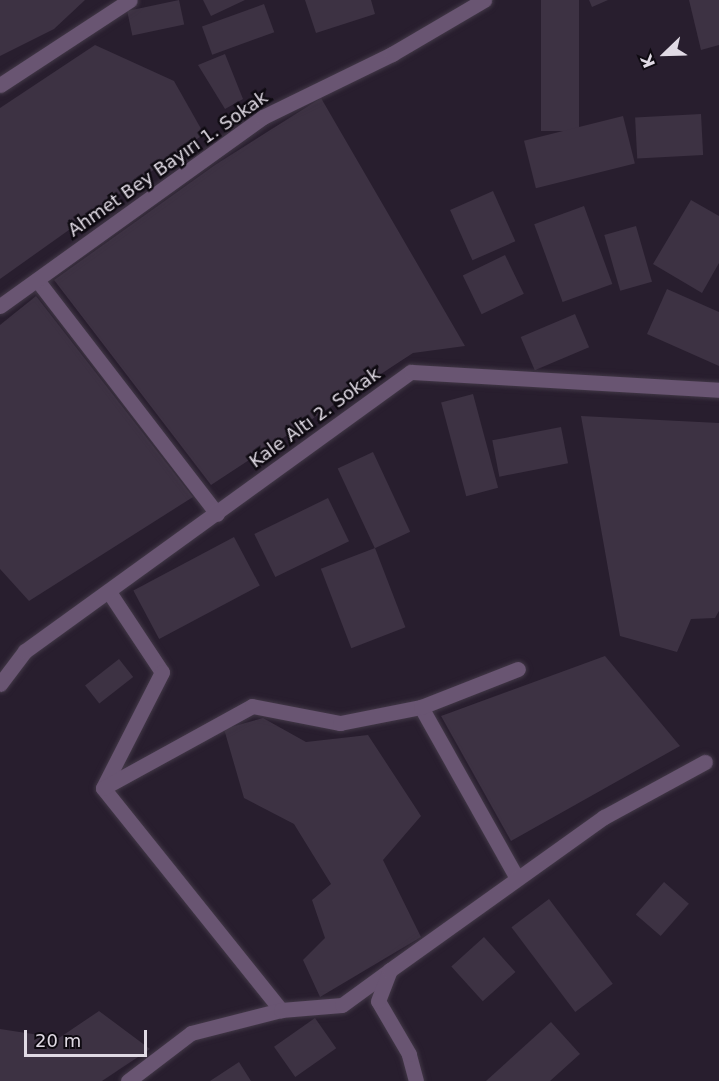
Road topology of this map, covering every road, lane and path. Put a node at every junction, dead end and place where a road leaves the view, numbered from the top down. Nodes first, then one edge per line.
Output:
1 (130, 0) edge
2 (484, 0) edge
3 (0, 85) edge
4 (37, 280) junction
5 (0, 306) edge
6 (719, 390) edge
7 (217, 514) junction
8 (109, 592) junction
9 (518, 669) dead end
10 (0, 684) edge
11 (421, 707) junction
12 (705, 762) dead end
13 (103, 788) junction
14 (516, 876) junction
15 (390, 970) junction
16 (281, 1010) junction
17 (128, 1081) edge
18 (417, 1081) edge

1 - 3 street
2 - 4 street, Ahmet Bey Bayırı 1. Sokak
4 - 5 street, Ahmet Bey Bayırı 1. Sokak
4 - 7 street
6 - 7 street, Kale Altı 2. Sokak
7 - 8 street, Kale Altı 2. Sokak
8 - 10 street, Kale Altı 2. Sokak
8 - 13 street
9 - 11 street
11 - 13 street
11 - 14 street
12 - 14 street
13 - 16 street
14 - 15 street
15 - 16 street
15 - 18 street
16 - 17 street

